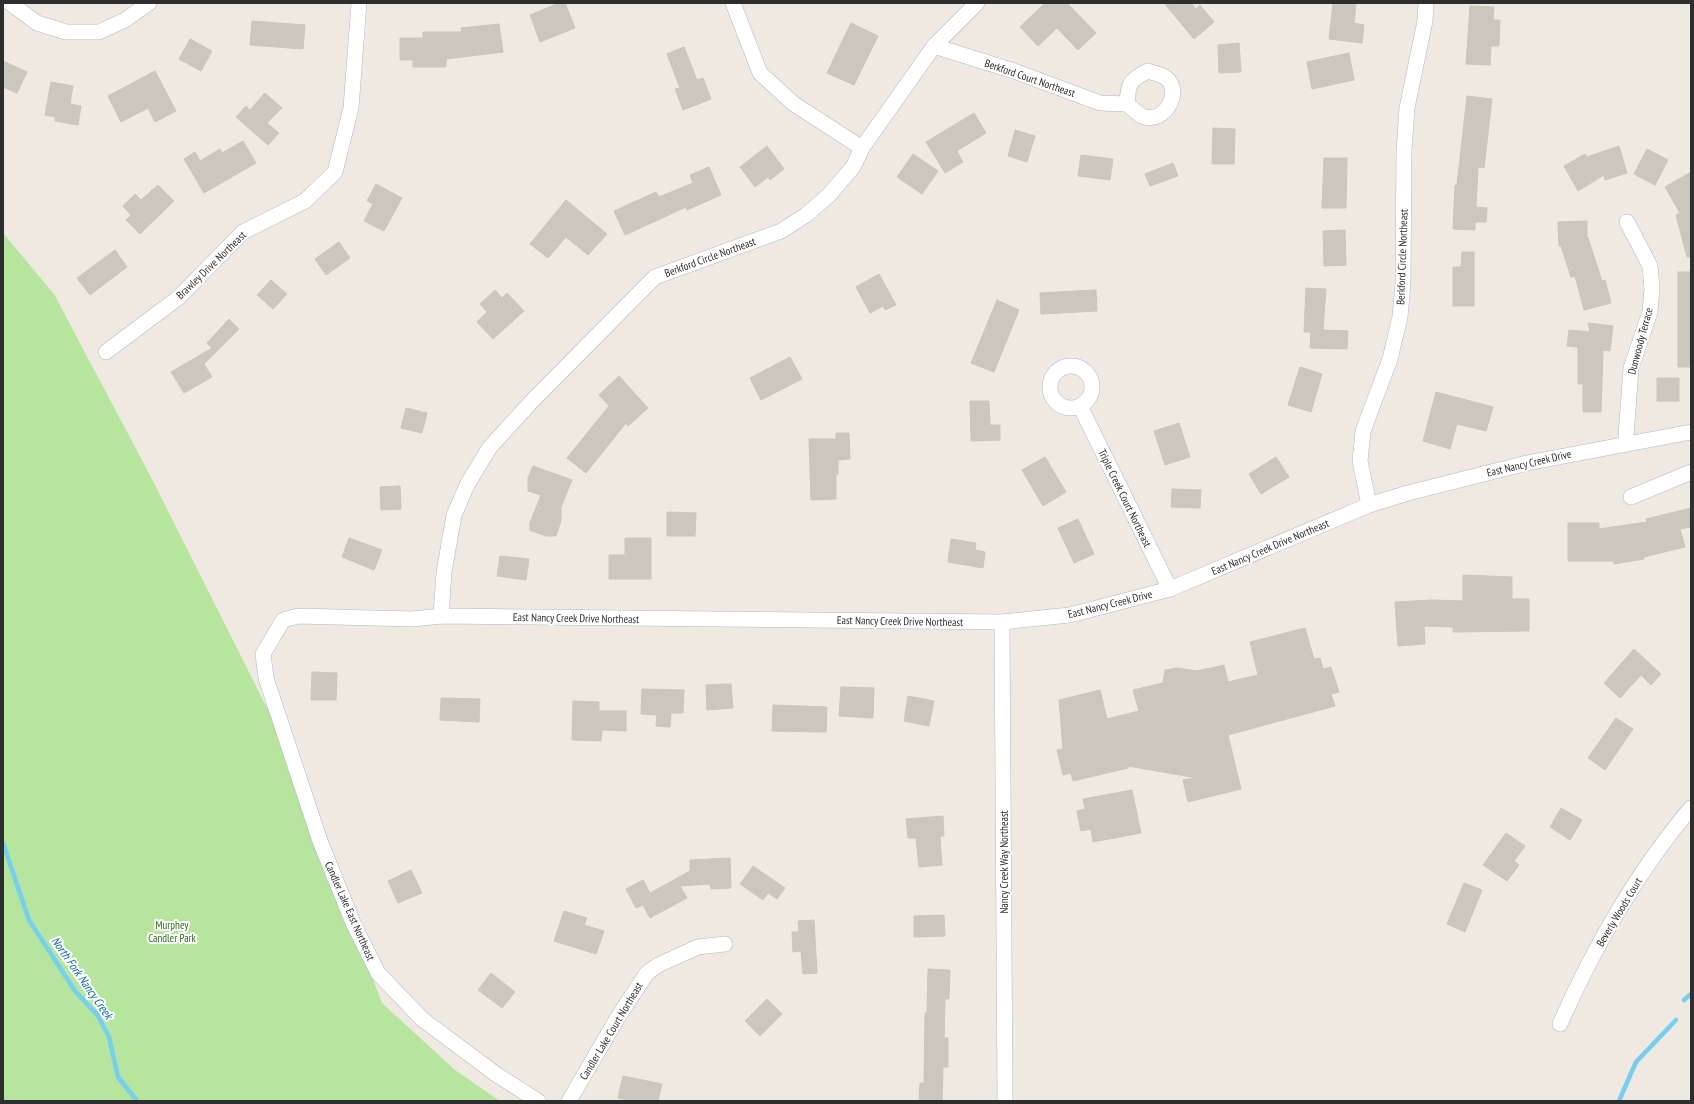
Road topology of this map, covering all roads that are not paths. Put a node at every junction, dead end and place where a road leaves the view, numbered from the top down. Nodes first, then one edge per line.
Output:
1 (10, 3) edge
2 (149, 3) edge
3 (359, 3) edge
4 (733, 3) edge
5 (977, 3) edge
6 (1426, 3) edge
7 (934, 46) junction
8 (1127, 104) dead end
9 (862, 148) junction
10 (1627, 222) dead end
11 (106, 352) dead end
12 (1080, 406) dead end
13 (1691, 432) edge
14 (1627, 443) junction
15 (1691, 472) edge
16 (1631, 496) dead end
17 (1369, 506) junction
18 (1170, 589) junction
19 (441, 616) junction
20 (1002, 622) junction
21 (288, 744) joint
22 (1691, 808) edge
23 (725, 944) dead end
24 (1560, 1024) dead end
25 (538, 1101) edge
26 (569, 1101) edge
27 (1005, 1101) edge

1 - 2 street
3 - 11 street, Brawley Drive Northeast
4 - 9 street
5 - 7 street, Berkford Circle Northeast
6 - 17 street, Berkford Circle Northeast
7 - 8 street, Berkford Court Northeast
7 - 9 street, Berkford Circle Northeast
9 - 19 street, Berkford Circle Northeast
10 - 14 street, Dunwoody Terrace
12 - 18 street, Triple Creek Court Northeast
13 - 14 street, East Nancy Creek Drive
14 - 17 street, East Nancy Creek Drive
15 - 16 street
17 - 18 street, East Nancy Creek Drive Northeast
18 - 20 street, East Nancy Creek Drive
19 - 20 street, East Nancy Creek Drive Northeast
19 - 21 street, East Nancy Creek Drive Northeast
20 - 27 street, Nancy Creek Way Northeast
21 - 25 street, Candler Lake East Northeast
22 - 24 street, Beverly Woods Court
23 - 26 street, Candler Lake Court Northeast

